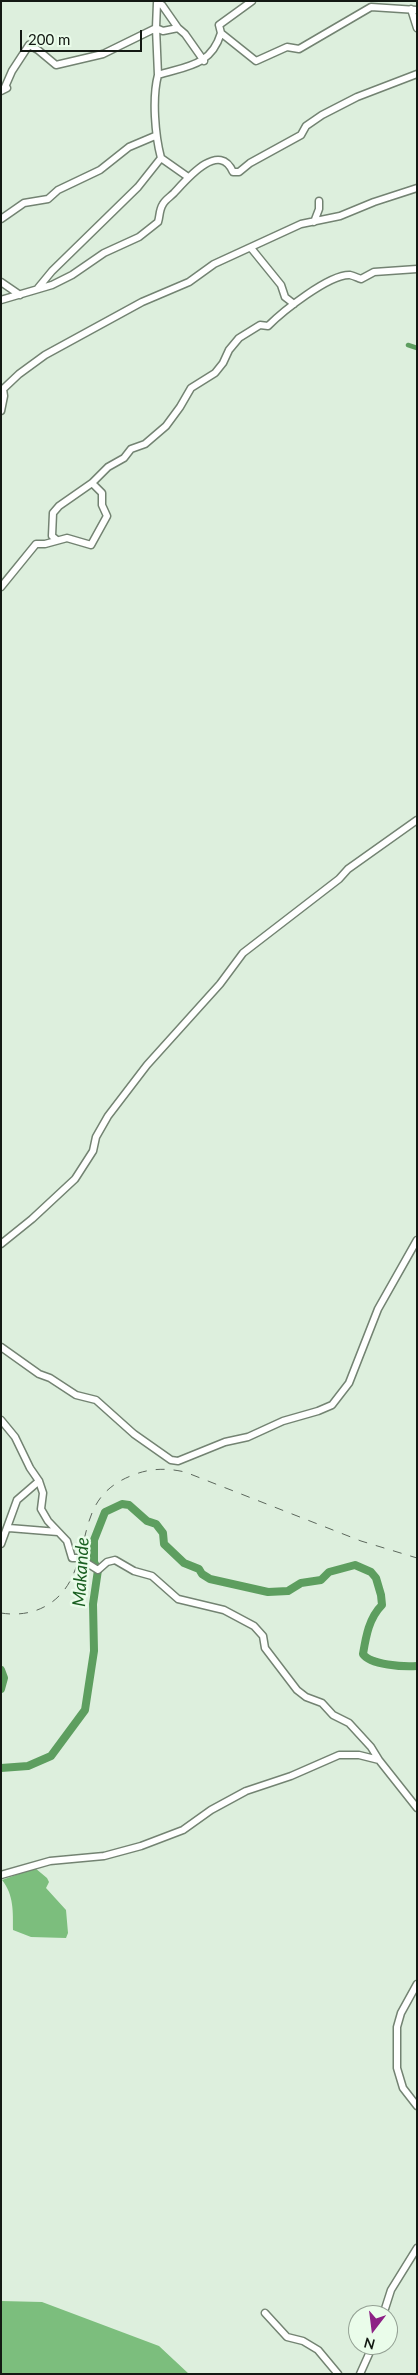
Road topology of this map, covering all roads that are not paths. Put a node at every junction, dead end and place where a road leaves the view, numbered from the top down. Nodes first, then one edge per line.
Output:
1 (252, 1) edge
2 (414, 10) edge
3 (156, 28) junction
4 (178, 28) junction
5 (417, 28) edge
6 (221, 33) junction
7 (204, 61) junction
8 (417, 74) edge
9 (158, 75) junction
10 (1, 91) edge
11 (155, 136) junction
12 (161, 158) junction
13 (188, 177) junction
14 (417, 188) edge
15 (319, 201) dead end
16 (1, 219) edge
17 (314, 222) junction
18 (251, 248) junction
19 (417, 269) edge
20 (1, 282) edge
21 (37, 289) junction
22 (20, 295) junction
23 (1, 300) edge
24 (294, 304) junction
25 (2, 390) edge
26 (1, 411) edge
27 (92, 483) junction
28 (57, 540) junction
29 (1, 587) edge
30 (417, 820) edge
31 (417, 1240) edge
32 (1, 1244) edge
33 (1, 1346) edge
34 (1, 1420) edge
35 (39, 1480) junction
36 (9, 1528) junction
37 (58, 1532) junction
38 (1, 1544) edge
39 (379, 1760) junction
40 (417, 1808) edge
41 (1, 1875) edge
42 (417, 1984) edge
43 (417, 2106) edge
44 (415, 2250) edge
45 (417, 2260) edge
46 (386, 2305) edge
47 (265, 2312) dead end
48 (368, 2355) edge
49 (338, 2374) edge
50 (360, 2374) edge

1 - 6 street
2 - 5 street
2 - 6 street
3 - 4 street
3 - 4 street
3 - 9 street
3 - 10 street
4 - 7 street
6 - 7 street
7 - 9 street
8 - 13 street
9 - 11 street
11 - 12 street
11 - 16 street
12 - 13 street
12 - 21 street
13 - 21 street
14 - 17 street
15 - 17 street
17 - 18 street
18 - 24 street
18 - 25 street
19 - 24 street
20 - 22 street
21 - 22 street
22 - 23 street
24 - 27 street
25 - 26 street
27 - 28 street
27 - 28 street
28 - 29 street
30 - 32 street
31 - 33 street
34 - 35 street
35 - 36 street
35 - 37 street
36 - 37 street
36 - 38 street
37 - 39 street
39 - 40 street
39 - 41 street
42 - 43 street
44 - 45 street
44 - 46 street
47 - 49 street
48 - 50 street

